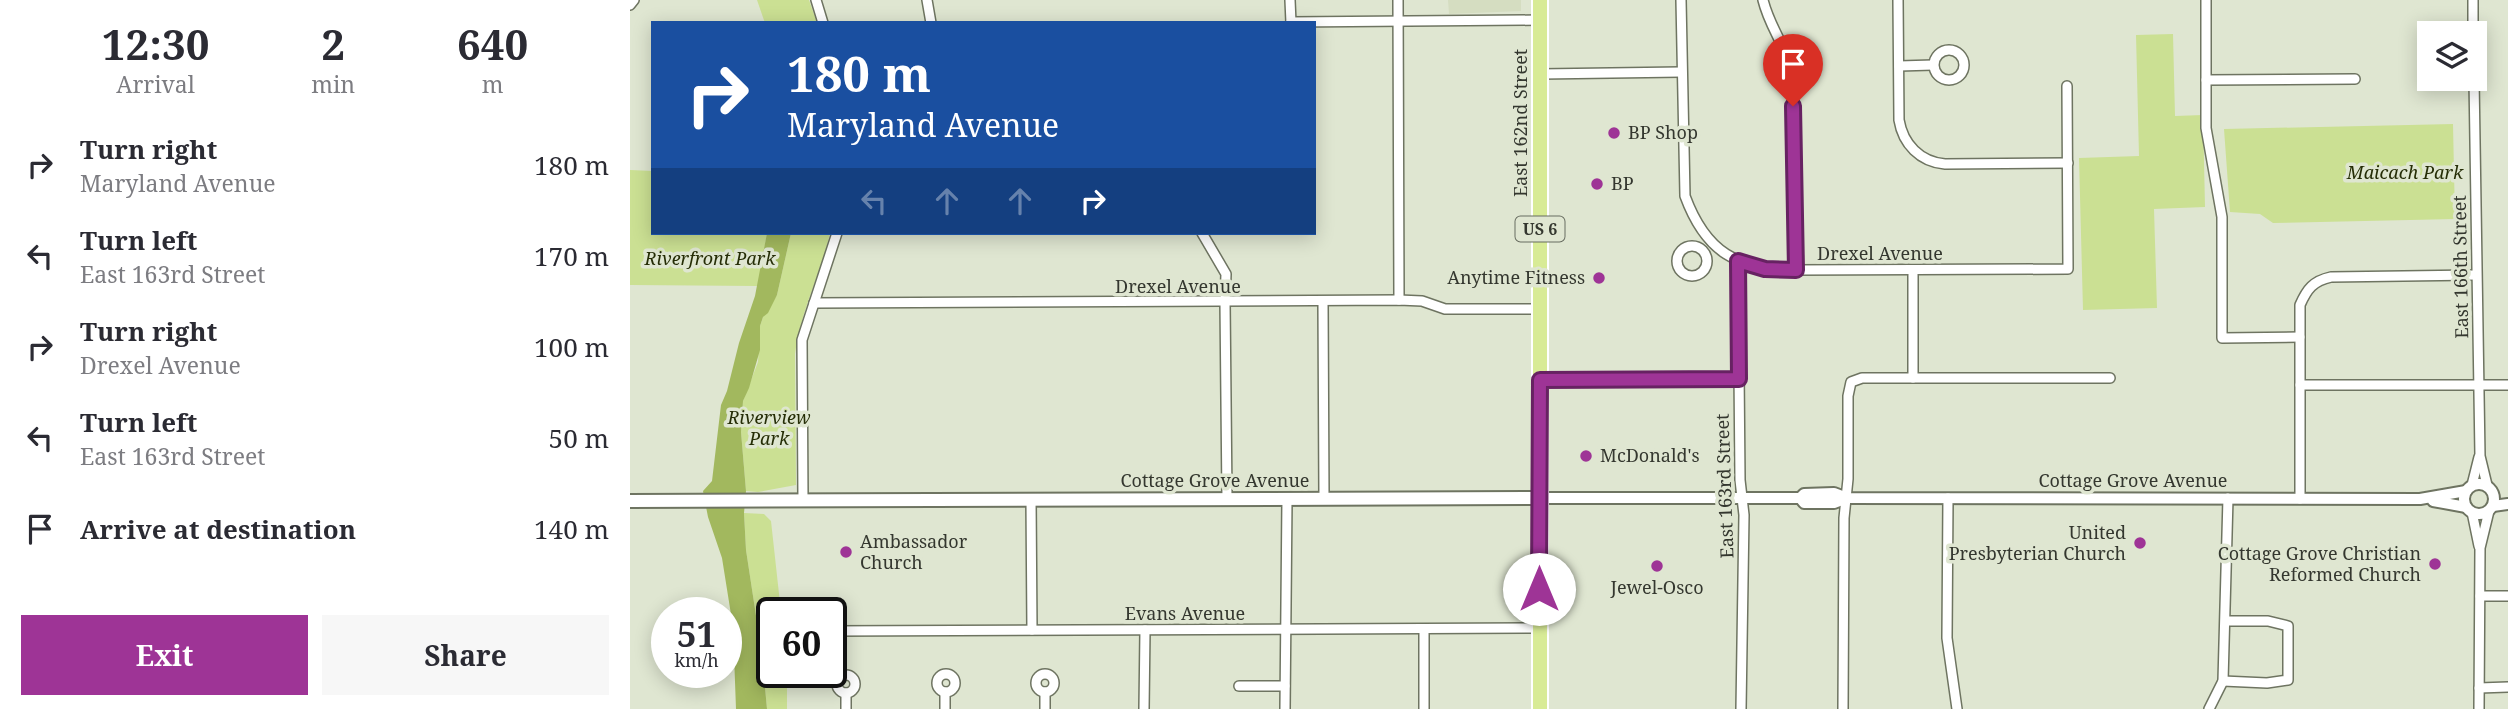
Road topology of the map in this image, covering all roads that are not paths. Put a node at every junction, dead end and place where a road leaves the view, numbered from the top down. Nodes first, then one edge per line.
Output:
1 (634, 0) edge
2 (816, 0) edge
3 (928, 0) edge
4 (1290, 0) edge
5 (1398, 0) edge
6 (1540, 0) edge
7 (1681, 0) edge
8 (1763, 0) edge
9 (1898, 0) edge
10 (2206, 0) edge
11 (2473, 0) edge
12 (630, 5) edge
13 (1541, 20) junction
14 (822, 21) edge
15 (931, 21) edge
16 (1291, 21) edge
17 (1398, 21) junction
18 (2473, 21) edge
19 (1316, 22) edge
20 (1933, 65) dead end
21 (1899, 66) junction
22 (1681, 72) junction
23 (1541, 74) junction
24 (2356, 79) dead end
25 (2206, 80) junction
26 (2067, 86) dead end
27 (2474, 91) edge
28 (2068, 163) junction
29 (836, 235) edge
30 (1203, 235) edge
31 (1711, 243) junction
32 (1703, 252) dead end
33 (1738, 261) junction
34 (1796, 270) junction
35 (1913, 270) junction
36 (2476, 275) junction
37 (1399, 300) junction
38 (1224, 302) junction
39 (1323, 302) junction
40 (814, 303) junction
41 (1540, 309) junction
42 (2300, 337) junction
43 (1913, 378) junction
44 (2110, 378) dead end
45 (1739, 379) junction
46 (1540, 380) junction
47 (2300, 385) junction
48 (2479, 385) junction
49 (2508, 385) edge
50 (2480, 456) junction
51 (2469, 488) junction
52 (2490, 489) junction
53 (2508, 495) edge
54 (1539, 498) junction
55 (1742, 498) junction
56 (1847, 498) junction
57 (1948, 498) junction
58 (2228, 498) junction
59 (803, 499) junction
60 (1031, 499) junction
61 (1227, 499) junction
62 (1286, 499) junction
63 (1324, 499) junction
64 (2300, 499) junction
65 (2420, 499) junction
66 (630, 501) edge
67 (2508, 504) edge
68 (2491, 508) junction
69 (2469, 510) junction
70 (2480, 548) junction
71 (2480, 596) junction
72 (2508, 596) edge
73 (2226, 621) junction
74 (1539, 628) junction
75 (1286, 629) junction
76 (1424, 629) junction
77 (1032, 630) junction
78 (1145, 630) junction
79 (847, 631) edge
80 (2223, 681) junction
81 (1239, 686) dead end
82 (1285, 686) junction
83 (2508, 687) edge
84 (2479, 688) junction
85 (946, 692) dead end
86 (1045, 692) dead end
87 (846, 693) dead end
88 (846, 709) edge
89 (945, 709) edge
90 (1045, 709) edge
91 (1144, 709) edge
92 (1285, 709) edge
93 (1424, 709) edge
94 (1540, 709) edge
95 (1741, 709) edge
96 (1843, 709) edge
97 (1957, 709) edge
98 (2209, 709) edge
99 (2479, 709) edge

1 - 12 street
2 - 14 street
3 - 15 street
4 - 16 street
5 - 17 street
6 - 13 main road, East 162nd Street / US 6
7 - 22 street
8 - 34 street
9 - 21 street
10 - 25 street
11 - 18 street
13 - 17 street
13 - 23 main road, East 162nd Street / US 6
17 - 19 street
17 - 37 street
20 - 21 street
21 - 28 street
22 - 23 street
22 - 31 street
23 - 41 main road, East 162nd Street / US 6
24 - 25 street
25 - 42 street
26 - 28 street
27 - 36 street, East 166th Street
28 - 35 street, Drexel Avenue
29 - 40 street
30 - 38 street
31 - 32 street
31 - 33 street, Drexel Avenue
33 - 34 street, Drexel Avenue
33 - 45 street, East 163rd Street
34 - 35 street, Drexel Avenue
35 - 43 street
36 - 42 street
36 - 48 street, East 166th Street
37 - 39 street, Drexel Avenue
37 - 41 street, Drexel Avenue
38 - 39 street, Drexel Avenue
38 - 40 street, Drexel Avenue
38 - 61 street
39 - 63 street
40 - 59 street
41 - 46 main road, East 162nd Street / US 6
42 - 47 street
43 - 44 street
43 - 56 street
45 - 46 street
45 - 55 street, East 163rd Street
46 - 54 main road, East 162nd Street / US 6
47 - 48 street
47 - 64 street
48 - 49 street
48 - 50 street, East 166th Street
50 - 51 street, East 166th Street
50 - 52 street, East 166th Street
51 - 52 street
51 - 65 street, Cottage Grove Avenue
51 - 69 street
52 - 53 street
52 - 68 street
54 - 55 street, Cottage Grove Avenue
54 - 63 main road, Cottage Grove Avenue
54 - 74 main road, East 162nd Street / US 6
55 - 56 street, Cottage Grove Avenue
55 - 95 street, East 163rd Street
56 - 57 street, Cottage Grove Avenue
56 - 96 street
57 - 58 street, Cottage Grove Avenue
57 - 97 street
58 - 64 street, Cottage Grove Avenue
58 - 73 street
59 - 60 main road, Cottage Grove Avenue
59 - 66 main road, Cottage Grove Avenue
60 - 61 main road, Cottage Grove Avenue
60 - 77 street
61 - 62 main road, Cottage Grove Avenue
62 - 63 main road, Cottage Grove Avenue
62 - 75 street
64 - 65 street, Cottage Grove Avenue
65 - 69 street, Cottage Grove Avenue
67 - 68 street
68 - 69 street
68 - 70 street
69 - 70 street
70 - 71 street
71 - 72 street
71 - 84 street
73 - 80 street
73 - 80 street
74 - 76 street, Evans Avenue
74 - 94 main road, East 162nd Street / US 6
75 - 76 street, Evans Avenue
75 - 78 street, Evans Avenue
75 - 82 street
76 - 93 street
77 - 78 street, Evans Avenue
77 - 79 street, Evans Avenue
78 - 91 street
80 - 98 street
81 - 82 street
82 - 92 street
83 - 84 street
84 - 99 street
85 - 89 street
86 - 90 street
87 - 88 street

